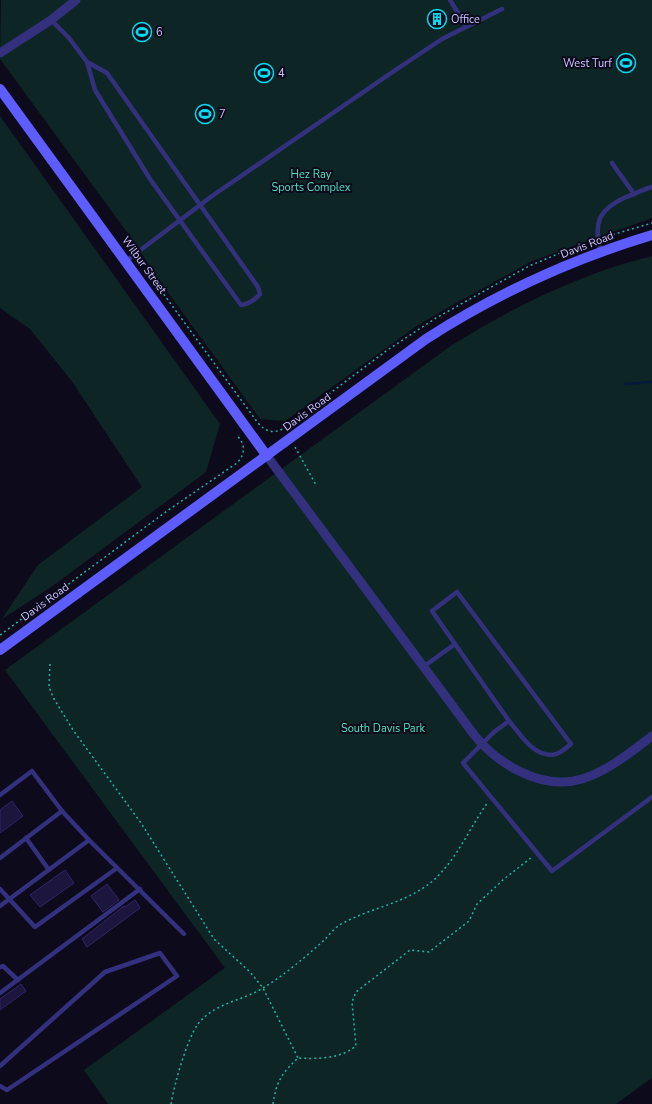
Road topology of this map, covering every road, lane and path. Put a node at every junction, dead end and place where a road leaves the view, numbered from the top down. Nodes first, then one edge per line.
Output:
1 (76, 0) edge
2 (450, 0) edge
3 (502, 9) dead end
4 (51, 20) junction
5 (466, 26) junction
6 (0, 54) edge
7 (86, 62) junction
8 (0, 90) edge
9 (612, 163) dead end
10 (652, 187) edge
11 (634, 194) junction
12 (201, 205) junction
13 (179, 221) junction
14 (652, 223) edge
15 (652, 235) edge
16 (608, 236) dead end
17 (587, 245) dead end
18 (601, 252) junction
19 (126, 261) junction
20 (146, 270) dead end
21 (237, 436) dead end
22 (296, 447) dead end
23 (267, 456) junction
24 (316, 485) dead end
25 (0, 635) edge
26 (455, 644) junction
27 (0, 650) edge
28 (50, 664) dead end
29 (423, 667) junction
30 (509, 721) junction
31 (652, 736) edge
32 (482, 744) junction
33 (0, 795) edge
34 (491, 797) junction
35 (652, 797) edge
36 (62, 811) junction
37 (26, 838) junction
38 (89, 840) junction
39 (537, 854) junction
40 (0, 858) edge
41 (117, 868) junction
42 (49, 870) junction
43 (0, 889) edge
44 (140, 889) junction
45 (9, 899) junction
46 (0, 906) edge
47 (184, 934) dead end
48 (0, 967) edge
49 (18, 980) junction
50 (264, 988) junction
51 (0, 993) edge
52 (298, 1058) junction
53 (0, 1066) edge
54 (0, 1086) edge
55 (170, 1104) edge
56 (273, 1104) edge

1 - 4 street
2 - 5 lane
3 - 5 lane
4 - 6 street
4 - 7 lane
5 - 12 lane
7 - 12 lane
7 - 13 lane
8 - 19 street, Wilbur Street
9 - 11 lane
10 - 11 lane
11 - 18 lane
12 - 13 lane
12 - 13 lane
13 - 19 lane
14 - 16 path
15 - 18 street, Davis Road
17 - 20 path
18 - 23 street, Davis Road
19 - 23 street, Wilbur Street
21 - 25 path
22 - 24 path
23 - 27 street, Davis Road
23 - 29 street
26 - 29 lane
26 - 30 lane
26 - 30 lane
28 - 50 path
29 - 32 street
30 - 32 lane
31 - 32 street
32 - 34 lane
33 - 36 lane
34 - 39 lane
34 - 50 path
35 - 39 lane
36 - 37 lane
36 - 38 lane
37 - 40 lane
37 - 42 lane
38 - 41 lane
38 - 42 lane
39 - 52 path
41 - 44 lane
41 - 45 lane
42 - 45 lane
43 - 45 lane
44 - 47 lane
44 - 49 lane
45 - 46 lane
48 - 49 lane
49 - 51 lane
50 - 52 path
50 - 55 path
52 - 56 path
53 - 54 lane

